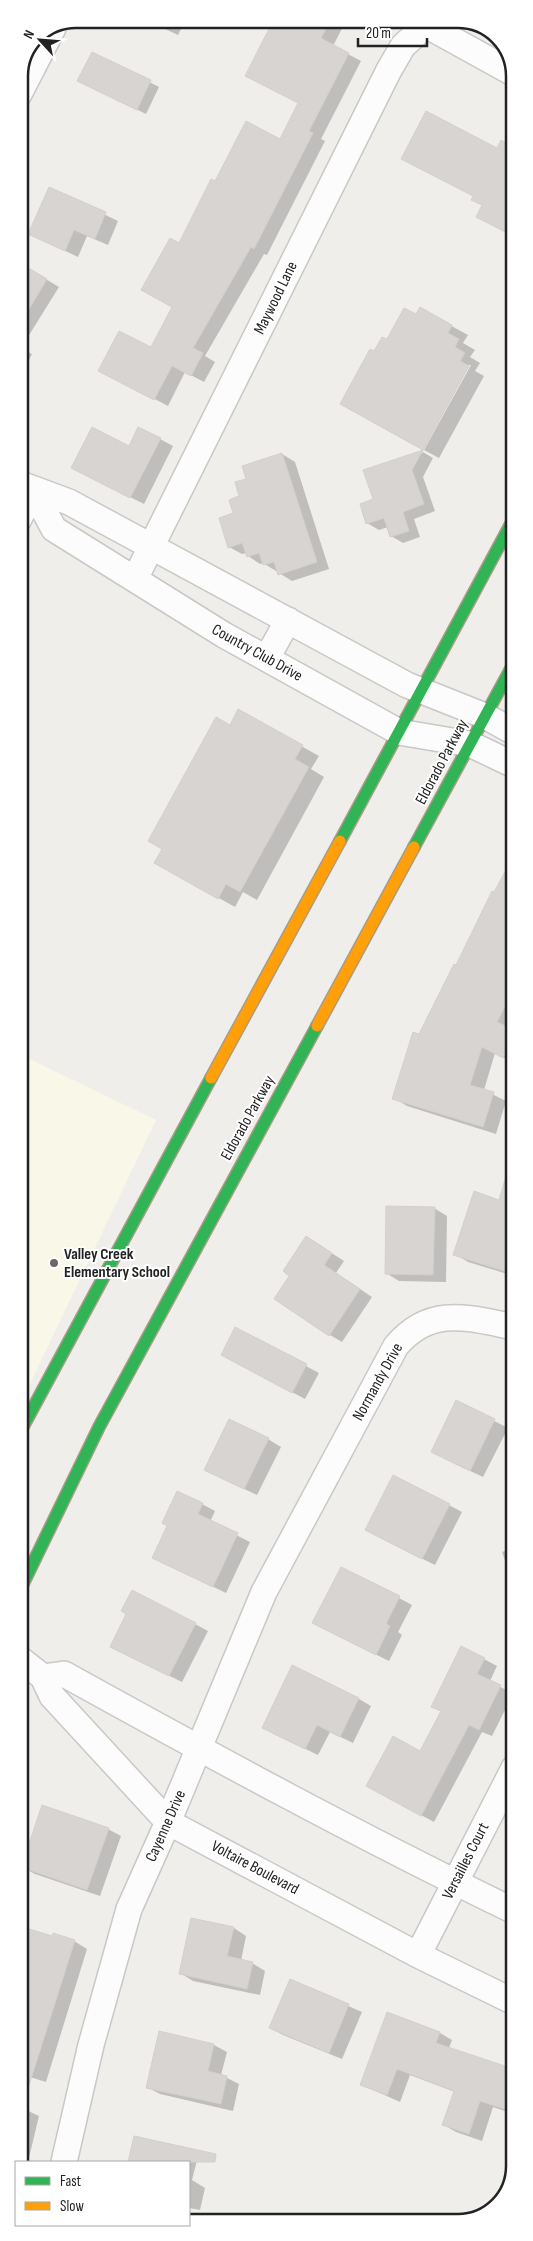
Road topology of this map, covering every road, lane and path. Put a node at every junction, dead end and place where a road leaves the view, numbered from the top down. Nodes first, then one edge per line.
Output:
1 (421, 28) edge
2 (433, 28) edge
3 (49, 36) edge
4 (505, 68) edge
5 (28, 77) edge
6 (28, 487) edge
7 (28, 489) edge
8 (506, 535) edge
9 (152, 546) junction
10 (135, 579) junction
11 (288, 620) junction
12 (266, 658) junction
13 (506, 678) edge
14 (421, 691) junction
15 (485, 716) junction
16 (506, 728) edge
17 (399, 732) junction
18 (470, 744) junction
19 (506, 761) edge
20 (506, 1325) edge
21 (28, 1417) edge
22 (312, 1505) joint
23 (28, 1575) edge
24 (28, 1665) edge
25 (43, 1677) junction
26 (199, 1749) junction
27 (506, 1784) edge
28 (168, 1822) junction
29 (456, 1883) junction
30 (506, 1907) edge
31 (418, 1955) junction
32 (506, 1998) edge
33 (64, 2161) edge

1 - 9 street, Maywood Lane
2 - 4 street, Maywood Lane
3 - 5 street
6 - 9 street
7 - 10 street, Country Club Drive
8 - 14 main road
9 - 10 street, Maywood Lane
9 - 11 street
10 - 12 street, Country Club Drive
11 - 12 street
11 - 14 street
12 - 17 street, Country Club Drive
13 - 15 main road, Eldorado Parkway
14 - 15 street
14 - 17 main road
15 - 16 street
15 - 18 main road, Eldorado Parkway
17 - 18 street, Country Club Drive
17 - 21 main road
18 - 19 street, Country Club Drive
18 - 23 main road, Eldorado Parkway
20 - 22 street, Normandy Drive
22 - 26 street, Cayenne Drive
24 - 25 street, Voltaire Boulevard
25 - 26 street
25 - 28 street, Voltaire Boulevard
26 - 28 street, Cayenne Drive
26 - 29 street
27 - 29 street, Versailles Court
28 - 31 street, Voltaire Boulevard
28 - 33 street, Cayenne Drive
29 - 30 street
29 - 31 street, Versailles Court
31 - 32 street, Voltaire Boulevard

